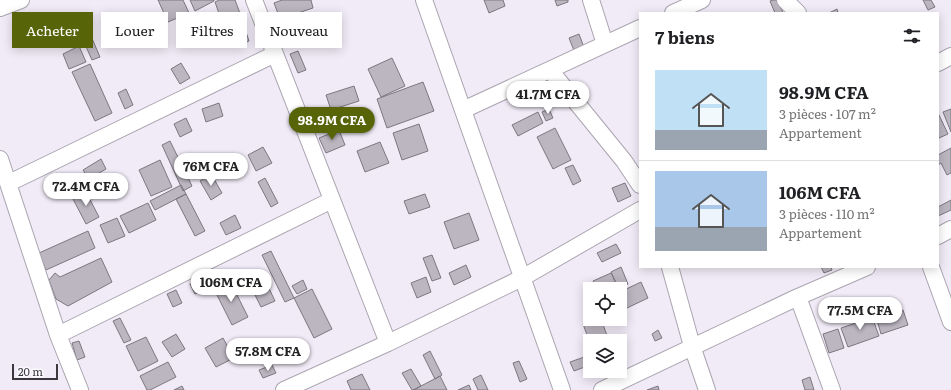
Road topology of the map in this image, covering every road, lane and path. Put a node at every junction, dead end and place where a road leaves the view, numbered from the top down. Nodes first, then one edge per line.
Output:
1 (21, 0) edge
2 (254, 0) edge
3 (424, 0) edge
4 (591, 0) edge
5 (702, 0) edge
6 (785, 0) edge
7 (0, 8) edge
8 (675, 12) edge
9 (797, 12) edge
10 (639, 28) edge
11 (605, 44) junction
12 (275, 54) junction
13 (951, 56) edge
14 (939, 62) edge
15 (550, 70) junction
16 (463, 110) junction
17 (0, 159) edge
18 (9, 183) junction
19 (639, 184) edge
20 (332, 200) junction
21 (639, 211) edge
22 (951, 229) edge
23 (939, 235) edge
24 (670, 268) edge
25 (865, 268) edge
26 (931, 268) edge
27 (522, 278) junction
28 (798, 297) junction
29 (951, 322) edge
30 (58, 335) junction
31 (388, 343) junction
32 (692, 346) junction
33 (80, 390) edge
34 (284, 390) edge
35 (562, 390) edge
36 (602, 390) edge
37 (707, 390) edge
38 (832, 390) edge

1 - 7 street
2 - 12 street
3 - 16 street
4 - 11 street
5 - 8 street
6 - 9 street
10 - 11 street
11 - 15 street
12 - 18 street
12 - 20 street
13 - 14 street
15 - 16 street
15 - 19 street
16 - 27 street
17 - 18 street
18 - 30 street
20 - 30 street
20 - 31 street
21 - 27 street
22 - 23 street
24 - 32 street
25 - 28 street
26 - 29 street
27 - 31 street
27 - 35 street
28 - 32 street
28 - 38 street
30 - 33 street
31 - 34 street
32 - 36 street
32 - 37 street

